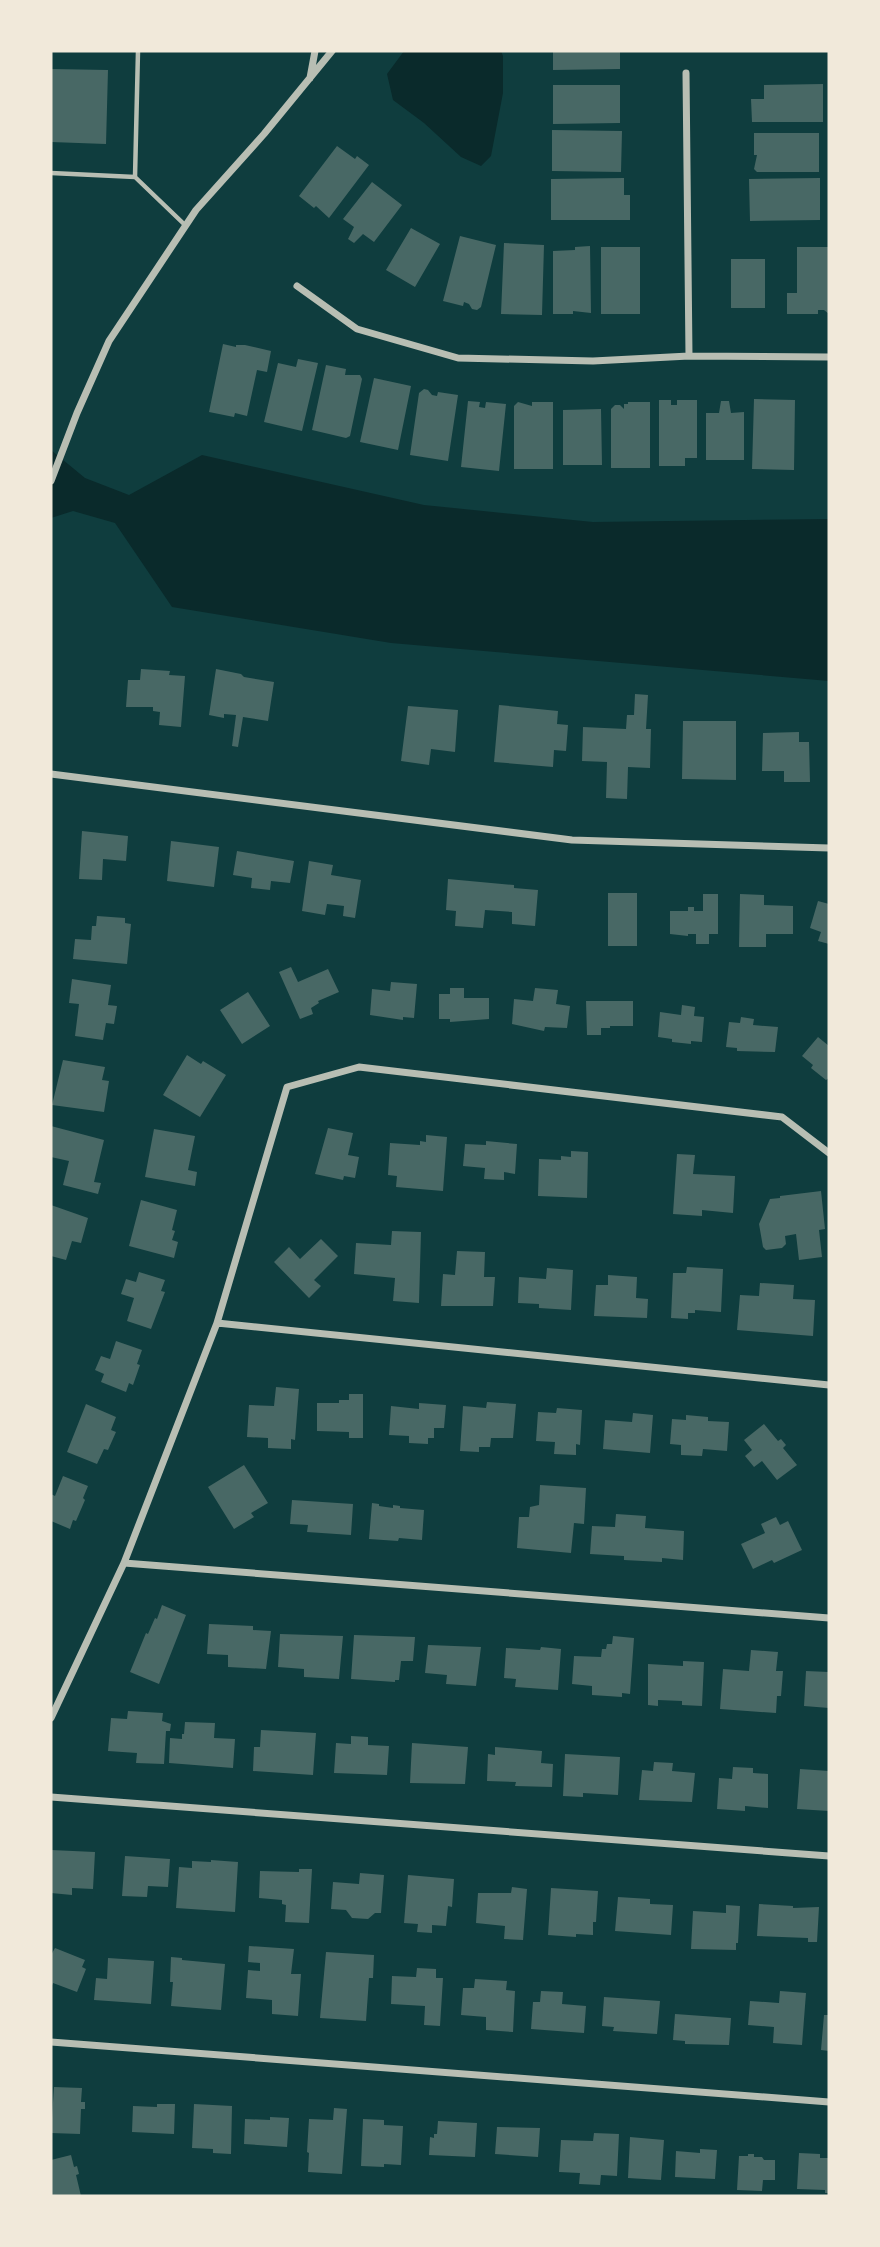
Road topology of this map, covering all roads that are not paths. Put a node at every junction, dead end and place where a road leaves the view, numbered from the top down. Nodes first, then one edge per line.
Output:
1 (138, 51) edge
2 (315, 51) edge
3 (332, 51) edge
4 (686, 73) dead end
5 (310, 80) junction
6 (51, 173) edge
7 (135, 177) junction
8 (186, 226) junction
9 (297, 286) dead end
10 (689, 356) junction
11 (829, 357) edge
12 (51, 481) edge
13 (51, 774) edge
14 (829, 848) edge
15 (829, 1153) edge
16 (217, 1324) junction
17 (829, 1385) edge
18 (124, 1563) junction
19 (829, 1618) edge
20 (51, 1718) edge
21 (51, 1797) edge
22 (829, 1856) edge
23 (51, 2042) edge
24 (829, 2102) edge

1 - 7 lane
2 - 5 street
3 - 5 street
4 - 10 street
5 - 8 street
6 - 7 lane
7 - 8 lane
8 - 12 street
9 - 10 street
10 - 11 street
13 - 14 street
15 - 16 street
16 - 17 street
16 - 18 street
18 - 19 street
18 - 20 street
21 - 22 street
23 - 24 street

